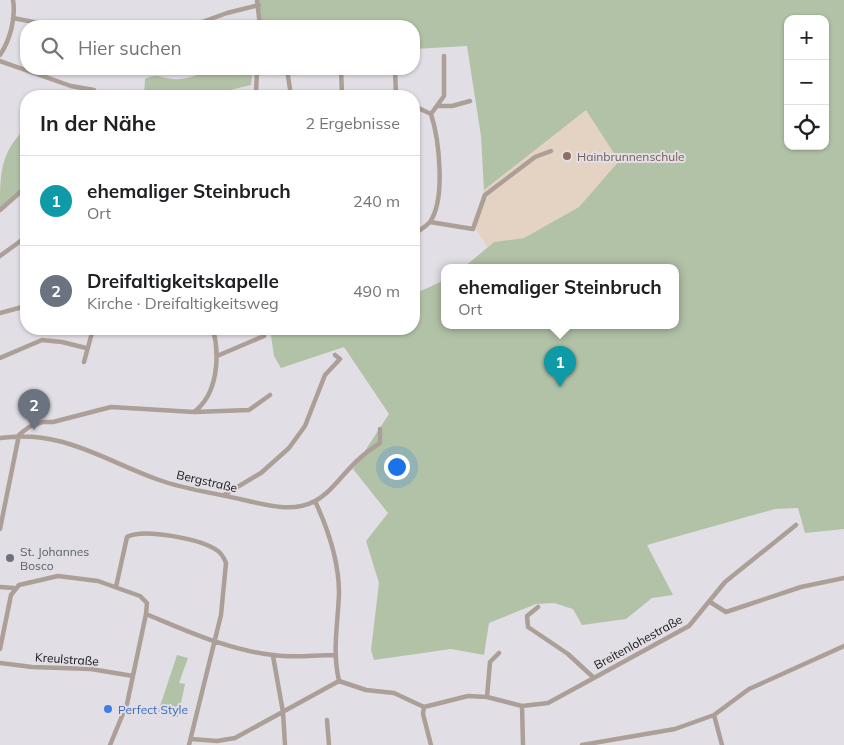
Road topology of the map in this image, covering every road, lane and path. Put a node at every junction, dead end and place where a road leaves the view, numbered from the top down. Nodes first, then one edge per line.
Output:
1 (13, 0) edge
2 (258, 3) edge
3 (13, 18) junction
4 (23, 20) edge
5 (207, 20) edge
6 (259, 20) edge
7 (0, 54) edge
8 (444, 56) dead end
9 (0, 61) edge
10 (20, 68) edge
11 (40, 75) edge
12 (257, 75) edge
13 (288, 75) edge
14 (341, 75) edge
15 (395, 75) edge
16 (94, 90) dead end
17 (258, 90) edge
18 (290, 90) edge
19 (342, 90) edge
20 (396, 90) edge
21 (470, 101) dead end
22 (437, 106) junction
23 (420, 109) edge
24 (431, 114) junction
25 (551, 151) dead end
26 (20, 192) edge
27 (0, 210) edge
28 (430, 222) junction
29 (420, 230) edge
30 (20, 241) edge
31 (0, 256) edge
32 (20, 308) edge
33 (0, 313) edge
34 (91, 335) edge
35 (214, 335) edge
36 (264, 336) dead end
37 (86, 348) junction
38 (335, 355) dead end
39 (217, 356) junction
40 (0, 358) edge
41 (84, 362) dead end
42 (270, 395) dead end
43 (206, 402) junction
44 (212, 410) junction
45 (194, 412) junction
46 (380, 430) dead end
47 (19, 435) junction
48 (0, 438) edge
49 (224, 495) junction
50 (315, 501) junction
51 (796, 525) dead end
52 (0, 526) edge
53 (844, 578) edge
54 (0, 586) edge
55 (116, 587) junction
56 (14, 588) junction
57 (11, 595) junction
58 (710, 602) junction
59 (538, 607) dead end
60 (146, 614) junction
61 (214, 641) junction
62 (844, 646) edge
63 (0, 649) edge
64 (499, 653) dead end
65 (334, 655) junction
66 (273, 656) junction
67 (0, 663) edge
68 (133, 676) junction
69 (594, 678) junction
70 (339, 681) junction
71 (487, 697) junction
72 (522, 706) junction
73 (424, 707) junction
74 (283, 712) junction
75 (714, 715) junction
76 (326, 720) dead end
77 (191, 739) junction
78 (113, 744) edge
79 (189, 745) edge
80 (285, 745) edge
81 (329, 745) edge
82 (431, 745) edge
83 (523, 745) edge
84 (582, 745) edge
85 (722, 745) edge

1 - 3 street
2 - 5 street
2 - 6 street
3 - 4 street
3 - 7 street
8 - 22 street
9 - 10 street
11 - 16 street
12 - 17 street
13 - 18 street
14 - 19 street
15 - 20 street
21 - 22 street
22 - 24 street
23 - 24 street
24 - 28 street
25 - 28 street
26 - 27 street
28 - 29 street
30 - 31 street
32 - 33 street
34 - 37 street
35 - 39 street
36 - 39 street
37 - 40 street
37 - 41 street
38 - 49 street
39 - 43 street
42 - 44 street
43 - 44 street
43 - 45 street
44 - 45 street
45 - 47 street
46 - 50 street, Bergstraße
47 - 48 street, Bergstraße
47 - 49 street, Bergstraße
47 - 52 street
49 - 50 street, Bergstraße
50 - 65 street
51 - 58 street, Breitenlohestraße
53 - 58 street
54 - 56 street
54 - 57 street
55 - 56 street
55 - 60 street
55 - 61 street
56 - 57 street
57 - 63 street
58 - 69 street, Breitenlohestraße
59 - 69 street
60 - 61 street
60 - 68 street
61 - 66 street
61 - 77 street
62 - 75 street
64 - 71 street
65 - 66 street
65 - 70 street
66 - 74 street
67 - 68 street, Kreulstraße
68 - 78 street
69 - 72 street, Breitenlohestraße
70 - 73 street
70 - 74 street
71 - 72 street, Breitenlohestraße
71 - 73 street, Breitenlohestraße
72 - 83 street
73 - 82 street
74 - 77 street
74 - 80 street
75 - 84 street
75 - 85 street
76 - 81 street
77 - 79 street

